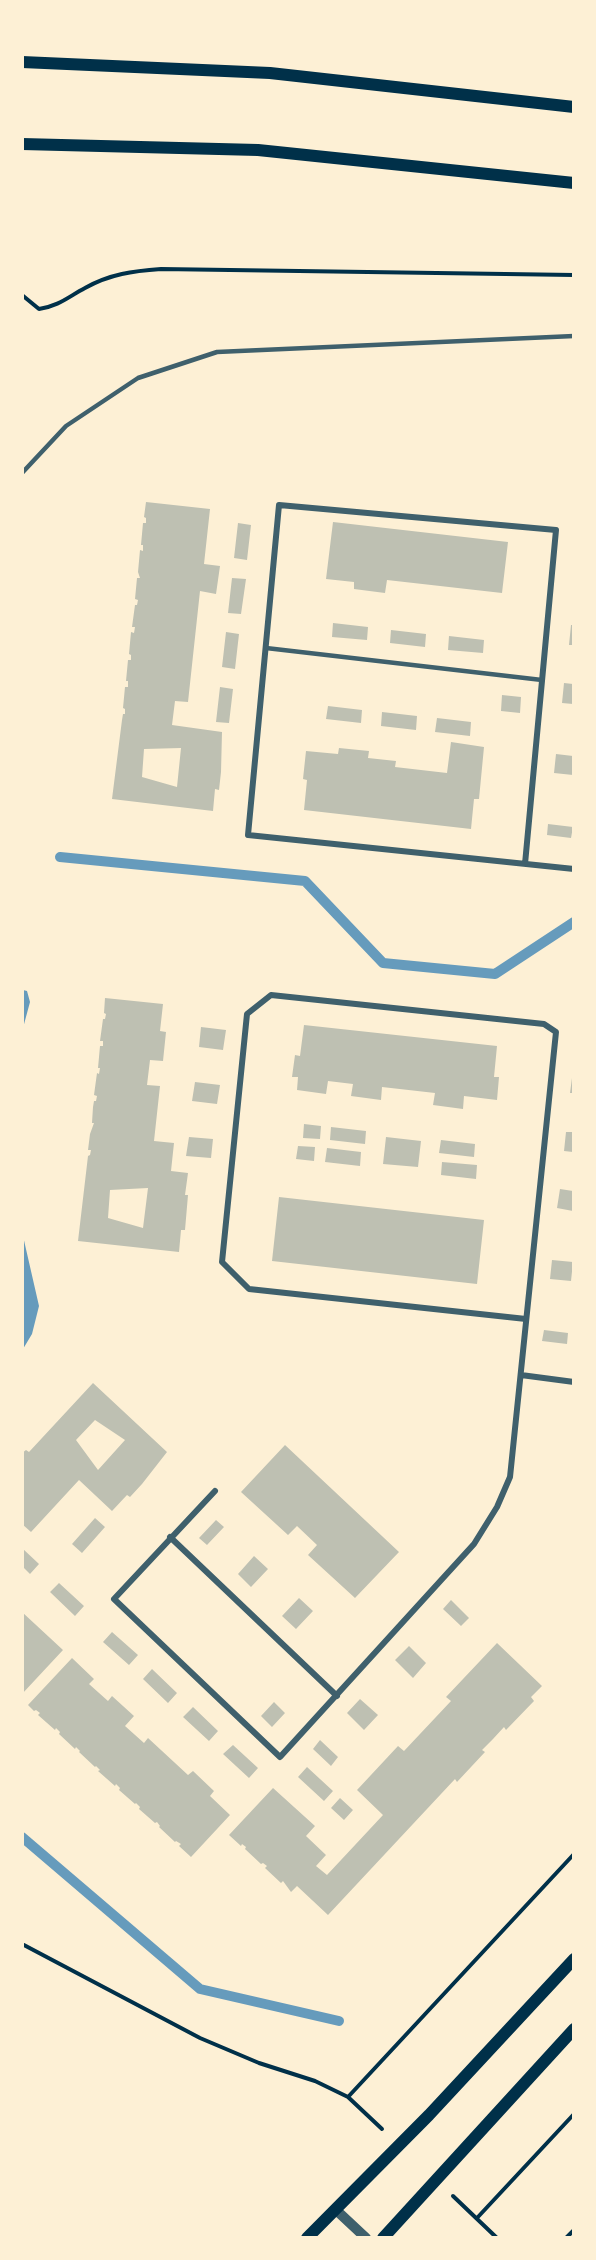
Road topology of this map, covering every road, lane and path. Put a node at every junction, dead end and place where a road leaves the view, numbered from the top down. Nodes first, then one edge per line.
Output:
1 (22, 62) edge
2 (573, 107) edge
3 (22, 144) edge
4 (573, 183) edge
5 (573, 275) edge
6 (22, 295) edge
7 (573, 336) edge
8 (22, 473) edge
9 (266, 648) junction
10 (542, 680) junction
11 (525, 864) junction
12 (573, 869) edge
13 (526, 1319) junction
14 (520, 1376) junction
15 (573, 1382) edge
16 (215, 1491) dead end
17 (170, 1537) junction
18 (338, 1696) junction
19 (573, 1854) edge
20 (22, 1944) edge
21 (573, 1959) edge
22 (573, 2029) edge
23 (348, 2097) junction
24 (573, 2114) edge
25 (400, 2145) junction
26 (435, 2179) junction
27 (335, 2209) junction
28 (477, 2218) junction
29 (573, 2230) edge
30 (307, 2238) edge
31 (366, 2238) edge
32 (382, 2238) edge
33 (497, 2238) edge
34 (566, 2238) edge

1 - 2 main road
3 - 4 main road
5 - 6 path
7 - 8 lane
9 - 10 lane
9 - 10 street
9 - 11 street
10 - 11 street
11 - 12 street
13 - 13 street
13 - 14 street
14 - 15 street
14 - 18 street
16 - 17 street
17 - 18 street
17 - 18 street
19 - 23 path
20 - 23 path
21 - 25 main road
22 - 26 main road
23 - 25 path
24 - 28 path
25 - 27 main road
26 - 28 path
26 - 32 main road
27 - 30 main road
27 - 31 street
28 - 33 path
29 - 34 path

